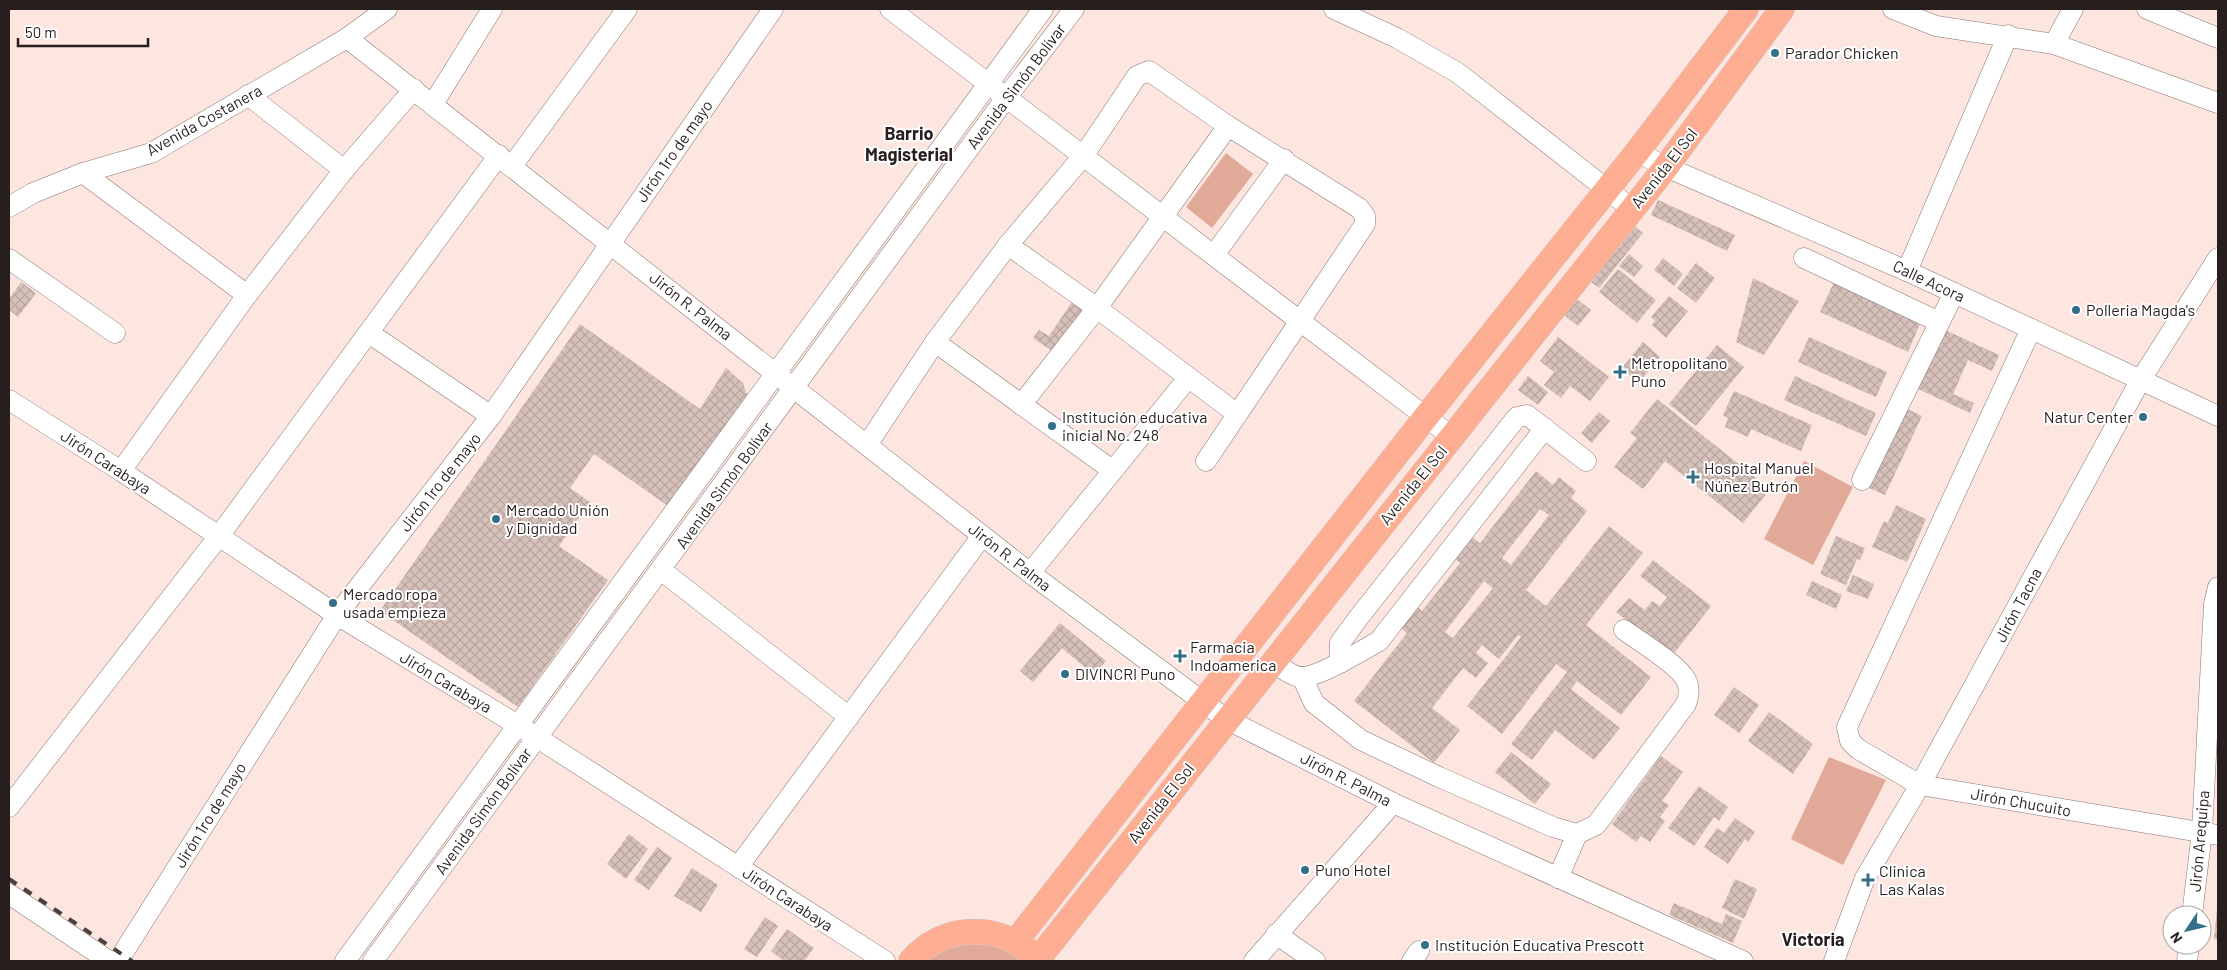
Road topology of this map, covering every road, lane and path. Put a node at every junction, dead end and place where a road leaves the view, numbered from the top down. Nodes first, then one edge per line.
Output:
1 (387, 9) edge
2 (492, 9) edge
3 (627, 9) edge
4 (773, 9) edge
5 (890, 9) edge
6 (1043, 9) edge
7 (1074, 9) edge
8 (1334, 9) edge
9 (1746, 9) edge
10 (1782, 9) edge
11 (1893, 9) edge
12 (2073, 9) edge
13 (2147, 9) edge
14 (2008, 35) junction
15 (347, 38) junction
16 (2218, 38) edge
17 (2054, 44) junction
18 (987, 83) junction
19 (414, 89) junction
20 (248, 95) junction
21 (1006, 98) junction
22 (2218, 103) edge
23 (433, 104) junction
24 (1228, 126) junction
25 (1637, 152) junction
26 (1084, 155) junction
27 (1284, 160) junction
28 (506, 161) junction
29 (1666, 166) junction
30 (344, 170) junction
31 (83, 173) junction
32 (1607, 189) junction
33 (9, 207) edge
34 (1632, 209) junction
35 (1162, 214) junction
36 (611, 243) junction
37 (1008, 245) junction
38 (1214, 255) junction
39 (1804, 258) dead end
40 (2218, 258) edge
41 (9, 259) edge
42 (1907, 271) junction
43 (1954, 293) junction
44 (247, 295) junction
45 (1097, 308) junction
46 (1939, 322) junction
47 (1300, 323) junction
48 (2031, 329) junction
49 (369, 332) junction
50 (115, 333) dead end
51 (935, 342) junction
52 (776, 372) junction
53 (1188, 378) junction
54 (2140, 381) junction
55 (795, 388) junction
56 (9, 400) edge
57 (1021, 405) junction
58 (1237, 414) junction
59 (491, 416) junction
60 (2218, 416) edge
61 (1425, 418) junction
62 (1545, 428) junction
63 (1451, 436) junction
64 (867, 445) junction
65 (1206, 461) dead end
66 (1586, 461) dead end
67 (1112, 470) junction
68 (121, 471) junction
69 (1862, 480) dead end
70 (219, 536) junction
71 (982, 536) junction
72 (661, 570) junction
73 (1030, 573) junction
74 (2218, 587) edge
75 (337, 615) junction
76 (1624, 630) dead end
77 (1272, 661) junction
78 (1340, 663) junction
79 (1302, 677) junction
80 (1202, 702) junction
81 (849, 717) junction
82 (1226, 719) junction
83 (519, 726) junction
84 (537, 738) junction
85 (1920, 785) junction
86 (1393, 803) junction
87 (9, 807) edge
88 (1577, 834) junction
89 (2210, 834) edge
90 (738, 868) junction
91 (1558, 878) junction
92 (9, 894) edge
93 (2194, 905) edge
94 (1276, 934) junction
95 (1016, 941) junction
96 (1039, 960) edge
97 (109, 961) edge
98 (118, 961) edge
99 (345, 961) edge
100 (373, 961) edge
101 (885, 961) edge
102 (911, 961) edge
103 (1254, 961) edge
104 (1315, 961) edge
105 (1743, 961) edge
106 (1834, 961) edge

1 - 15 street, Avenida Costanera
2 - 23 street
3 - 28 street
4 - 36 street, Jirón 1ro de mayo
5 - 18 street
6 - 18 street, Avenida Simón Bolívar
7 - 21 street, Avenida Simón Bolívar
8 - 32 street
9 - 25 main road, Avenida El Sol
10 - 29 main road, Avenida El Sol
11 - 14 street
12 - 17 street
13 - 16 street
14 - 17 street
14 - 42 street
15 - 19 street, Jirón R. Palma
15 - 20 street, Avenida Costanera
17 - 22 street
18 - 21 street
18 - 52 street, Avenida Simón Bolívar
19 - 23 street, Jirón R. Palma
19 - 30 street
20 - 30 street
20 - 31 street, Avenida Costanera
21 - 26 street
21 - 55 street, Avenida Simón Bolívar
23 - 28 street, Jirón R. Palma
24 - 26 street
24 - 27 street
24 - 35 street
25 - 29 street, Calle Acora
25 - 32 main road, Avenida El Sol
26 - 35 street
26 - 37 street
27 - 38 street
27 - 47 street
28 - 36 street, Jirón R. Palma
28 - 49 street
29 - 34 main road, Avenida El Sol
29 - 42 street, Calle Acora
30 - 44 street
31 - 33 street, Avenida Costanera
31 - 44 street
32 - 34 street
32 - 61 main road, Avenida El Sol
34 - 63 main road, Avenida El Sol
35 - 38 street
35 - 45 street
36 - 52 street, Jirón R. Palma
36 - 59 street, Jirón 1ro de mayo
37 - 45 street
37 - 51 street
38 - 47 street
39 - 46 street
40 - 54 street, Jirón Tacna
41 - 50 street
42 - 43 street, Calle Acora
43 - 46 street
43 - 48 street, Calle Acora
44 - 68 street
45 - 53 street
45 - 57 street
46 - 69 street
47 - 58 street
47 - 61 street
48 - 54 street, Calle Acora
48 - 85 street, Jirón Chucuito
49 - 59 street
49 - 70 street
51 - 57 street
51 - 64 street
52 - 55 street, Jirón R. Palma
52 - 83 street, Avenida Simón Bolívar
53 - 58 street
53 - 67 street
54 - 60 street, Calle Acora
54 - 85 street, Jirón Tacna
55 - 64 street, Jirón R. Palma
55 - 72 street, Avenida Simón Bolívar
56 - 68 street, Jirón Carabaya
57 - 67 street
58 - 65 street
59 - 75 street, Jirón 1ro de mayo
61 - 63 street
61 - 80 main road, Avenida El Sol
62 - 66 street
62 - 78 street
62 - 78 street
63 - 77 main road, Avenida El Sol
64 - 71 street, Jirón R. Palma
67 - 73 street
68 - 70 street, Jirón Carabaya
70 - 75 street, Jirón Carabaya
70 - 87 street
71 - 73 street, Jirón R. Palma
71 - 81 street
72 - 81 street
72 - 84 street, Avenida Simón Bolívar
73 - 80 street, Jirón R. Palma
74 - 89 street, Jirón Arequipa
75 - 83 street, Jirón Carabaya
75 - 98 street, Jirón 1ro de mayo
76 - 88 street
77 - 79 street
77 - 82 main road, Avenida El Sol
78 - 79 street
79 - 88 street
80 - 82 street, Jirón R. Palma
80 - 95 main road, Avenida El Sol
81 - 90 street
82 - 86 street, Jirón R. Palma
82 - 96 main road, Avenida El Sol
83 - 84 street, Jirón Carabaya
83 - 99 street, Avenida Simón Bolívar
84 - 90 street, Jirón Carabaya
84 - 100 street, Avenida Simón Bolívar
85 - 89 street, Jirón Chucuito
85 - 106 street, Jirón Tacna
86 - 91 street, Jirón R. Palma
86 - 94 street
88 - 91 street
89 - 93 street, Jirón Arequipa
90 - 101 street, Jirón Carabaya
91 - 105 street, Jirón R. Palma
92 - 97 street
94 - 103 street
94 - 104 street
95 - 96 main road
95 - 102 main road

